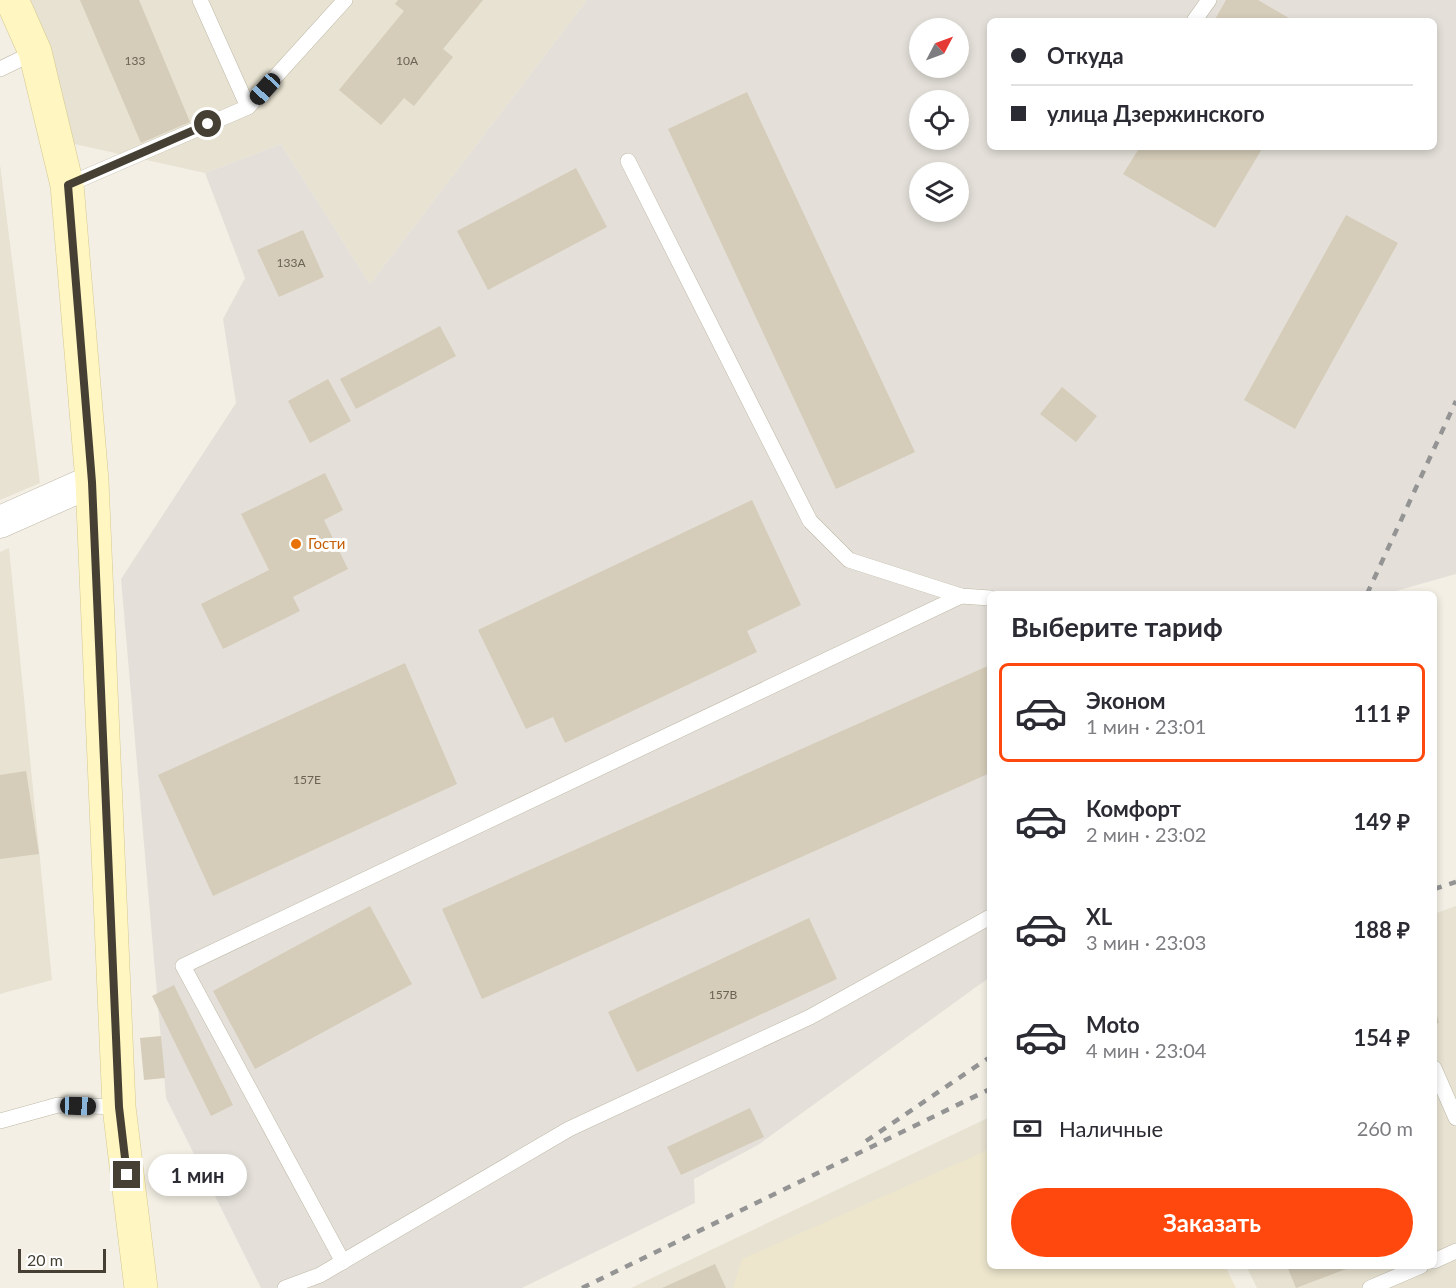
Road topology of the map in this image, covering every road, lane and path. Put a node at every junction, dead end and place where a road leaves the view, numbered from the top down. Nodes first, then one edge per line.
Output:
1 (12, 0) edge
2 (200, 0) edge
3 (345, 0) edge
4 (1209, 0) edge
5 (1196, 18) edge
6 (35, 52) junction
7 (0, 69) edge
8 (248, 107) junction
9 (628, 161) dead end
10 (68, 185) junction
11 (92, 482) junction
12 (0, 522) edge
13 (961, 596) junction
14 (987, 598) edge
15 (987, 919) edge
16 (1437, 1074) edge
17 (119, 1107) junction
18 (1454, 1109) edge
19 (0, 1121) edge
20 (1456, 1251) edge
21 (1437, 1260) edge
22 (343, 1262) junction
23 (1414, 1269) edge
24 (141, 1288) edge
25 (285, 1288) edge
26 (1370, 1288) edge

1 - 6 street
2 - 8 lane
3 - 8 lane
4 - 5 lane
6 - 7 lane
6 - 10 street
8 - 10 lane
9 - 13 lane
10 - 11 street
11 - 12 street
11 - 17 street
13 - 14 lane
13 - 22 lane
15 - 22 lane
16 - 18 lane
17 - 19 lane
17 - 24 street
20 - 21 lane
22 - 25 lane
23 - 26 lane

